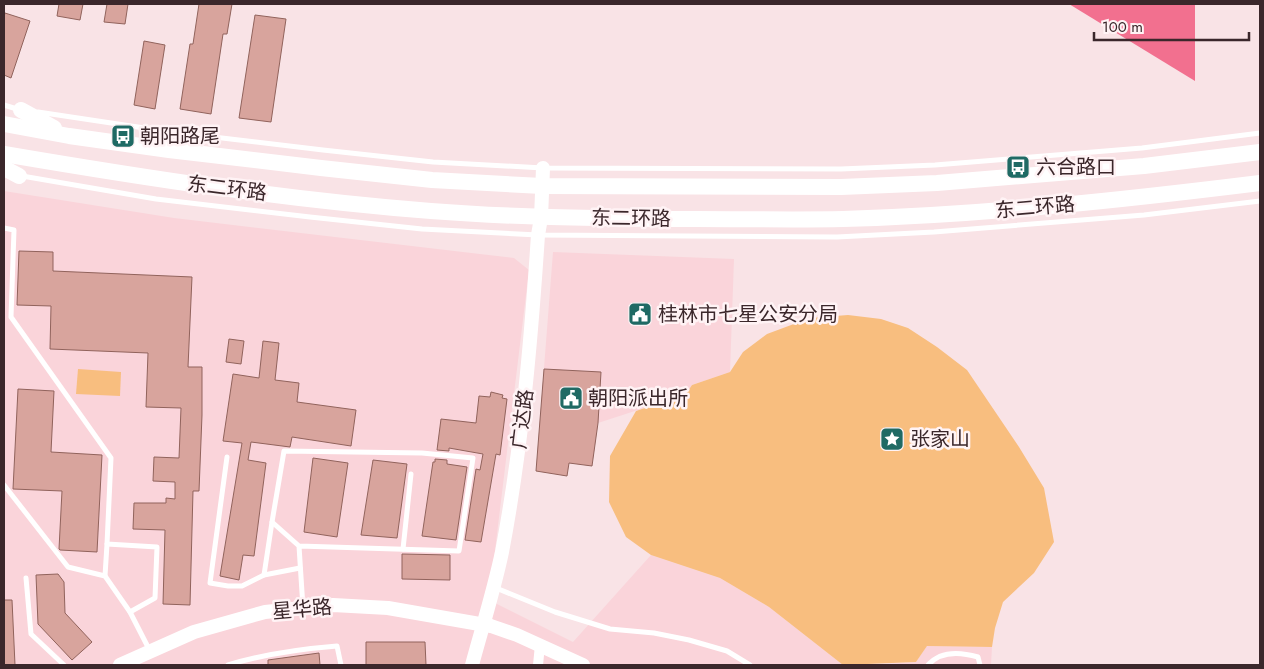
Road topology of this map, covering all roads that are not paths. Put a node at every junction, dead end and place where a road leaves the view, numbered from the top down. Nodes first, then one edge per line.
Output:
1 (4, 105) edge
2 (21, 110) junction
3 (4, 124) edge
4 (1260, 133) edge
5 (69, 136) junction
6 (1260, 152) edge
7 (4, 154) edge
8 (4, 168) edge
9 (543, 168) junction
10 (11, 175) edge
11 (1260, 183) edge
12 (542, 186) junction
13 (1260, 201) edge
14 (542, 218) junction
15 (4, 228) edge
16 (538, 235) junction
17 (227, 457) dead end
18 (412, 474) dead end
19 (4, 485) edge
20 (272, 522) junction
21 (107, 544) junction
22 (299, 546) junction
23 (403, 549) junction
24 (300, 568) junction
25 (264, 575) junction
26 (105, 576) junction
27 (26, 578) dead end
28 (493, 587) junction
29 (303, 608) junction
30 (130, 612) junction
31 (487, 625) junction
32 (540, 645) junction
33 (150, 652) junction
34 (64, 665) edge
35 (120, 665) edge
36 (228, 665) edge
37 (341, 665) edge
38 (472, 665) edge
39 (538, 665) edge
40 (583, 665) edge
41 (750, 665) edge
42 (928, 665) edge
43 (980, 665) edge

1 - 2 lane
2 - 5 main road
2 - 9 lane
3 - 5 main road, 东二环路
4 - 9 lane
5 - 12 main road, 东二环路
6 - 12 main road, 东二环路
7 - 14 main road, 东二环路
8 - 10 main road
9 - 12 street, 广达路
10 - 16 lane
11 - 14 main road, 东二环路
12 - 14 street, 广达路
13 - 16 lane
14 - 16 street, 广达路
15 - 21 lane
16 - 28 street, 广达路
17 - 25 lane
18 - 23 lane
19 - 26 lane
20 - 22 lane
20 - 23 lane
20 - 25 lane
21 - 26 lane
21 - 30 lane
22 - 23 lane
22 - 24 lane
24 - 25 lane
24 - 29 lane
26 - 30 lane
27 - 34 lane
28 - 31 street, 广达路
28 - 41 lane
29 - 31 street, 星华路
29 - 33 street, 星华路
30 - 33 lane
31 - 32 street, 星华路
31 - 38 street, 广达路
32 - 39 street
32 - 40 street, 星华路
33 - 35 street, 星华路
36 - 37 lane
42 - 43 lane

